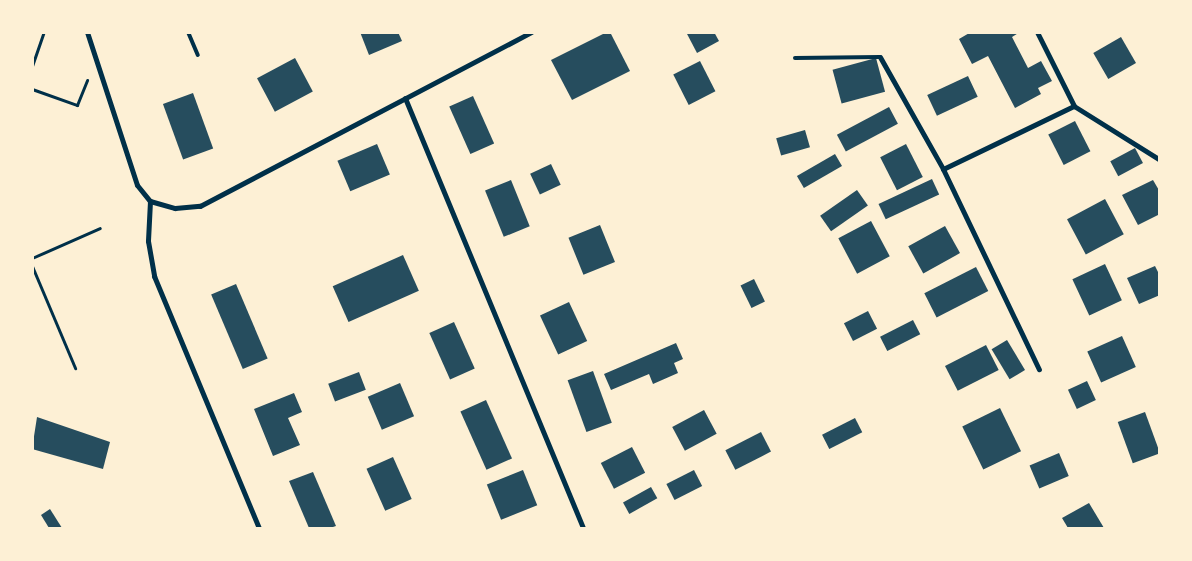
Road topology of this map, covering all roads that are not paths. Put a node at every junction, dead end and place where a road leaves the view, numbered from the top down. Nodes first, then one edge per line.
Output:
1 (87, 32) edge
2 (188, 32) edge
3 (531, 32) edge
4 (1038, 32) edge
5 (198, 55) dead end
6 (880, 57) joint
7 (795, 58) dead end
8 (405, 98) junction
9 (1074, 106) junction
10 (1160, 160) edge
11 (943, 168) junction
12 (150, 201) junction
13 (1039, 368) dead end
14 (259, 528) edge
15 (584, 528) edge

1 - 12 street
2 - 5 lane
3 - 8 street
4 - 9 street
6 - 7 lane
6 - 11 street
8 - 12 street
8 - 15 street
9 - 10 street
9 - 11 street
11 - 13 street
12 - 14 street

